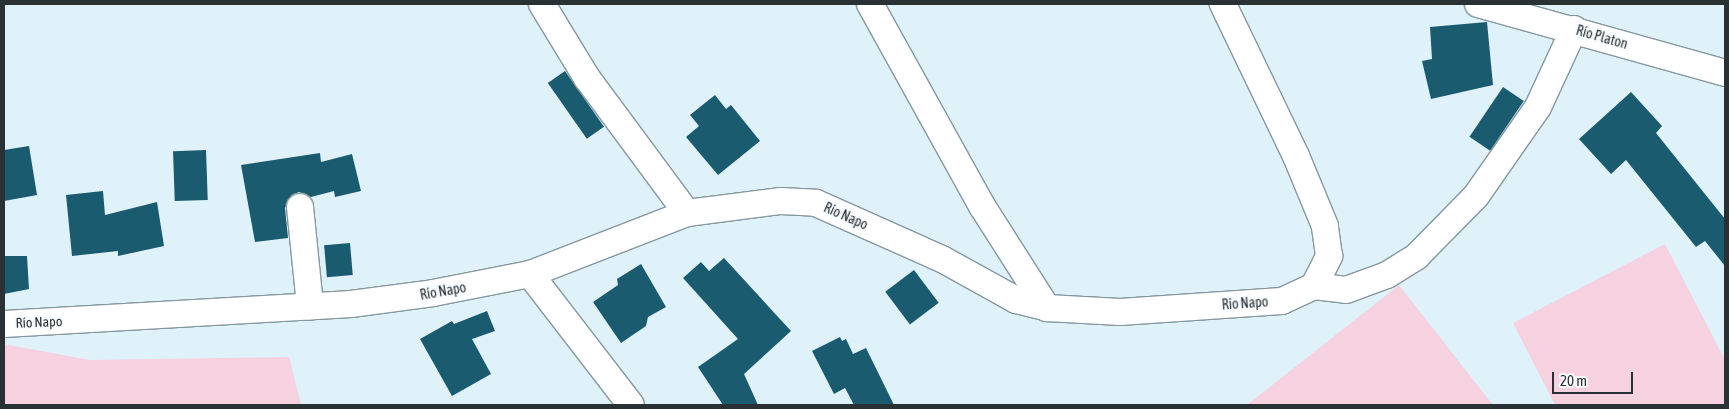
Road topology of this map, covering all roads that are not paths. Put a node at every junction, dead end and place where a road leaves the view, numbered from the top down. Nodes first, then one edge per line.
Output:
1 (542, 4) edge
2 (870, 4) edge
3 (1224, 4) edge
4 (1478, 4) edge
5 (1574, 29) junction
6 (1725, 73) edge
7 (300, 207) dead end
8 (687, 213) junction
9 (530, 274) junction
10 (1314, 286) junction
11 (310, 306) junction
12 (1047, 308) junction
13 (4, 324) edge
14 (631, 405) edge

1 - 8 street
2 - 12 street
3 - 10 street
4 - 5 street, Río Platon
5 - 6 street, Río Platon
5 - 10 street
7 - 11 street
8 - 9 street, Río Napo
8 - 12 street, Río Napo
9 - 11 street, Río Napo
9 - 14 street
10 - 12 street, Río Napo
11 - 13 street, Río Napo

